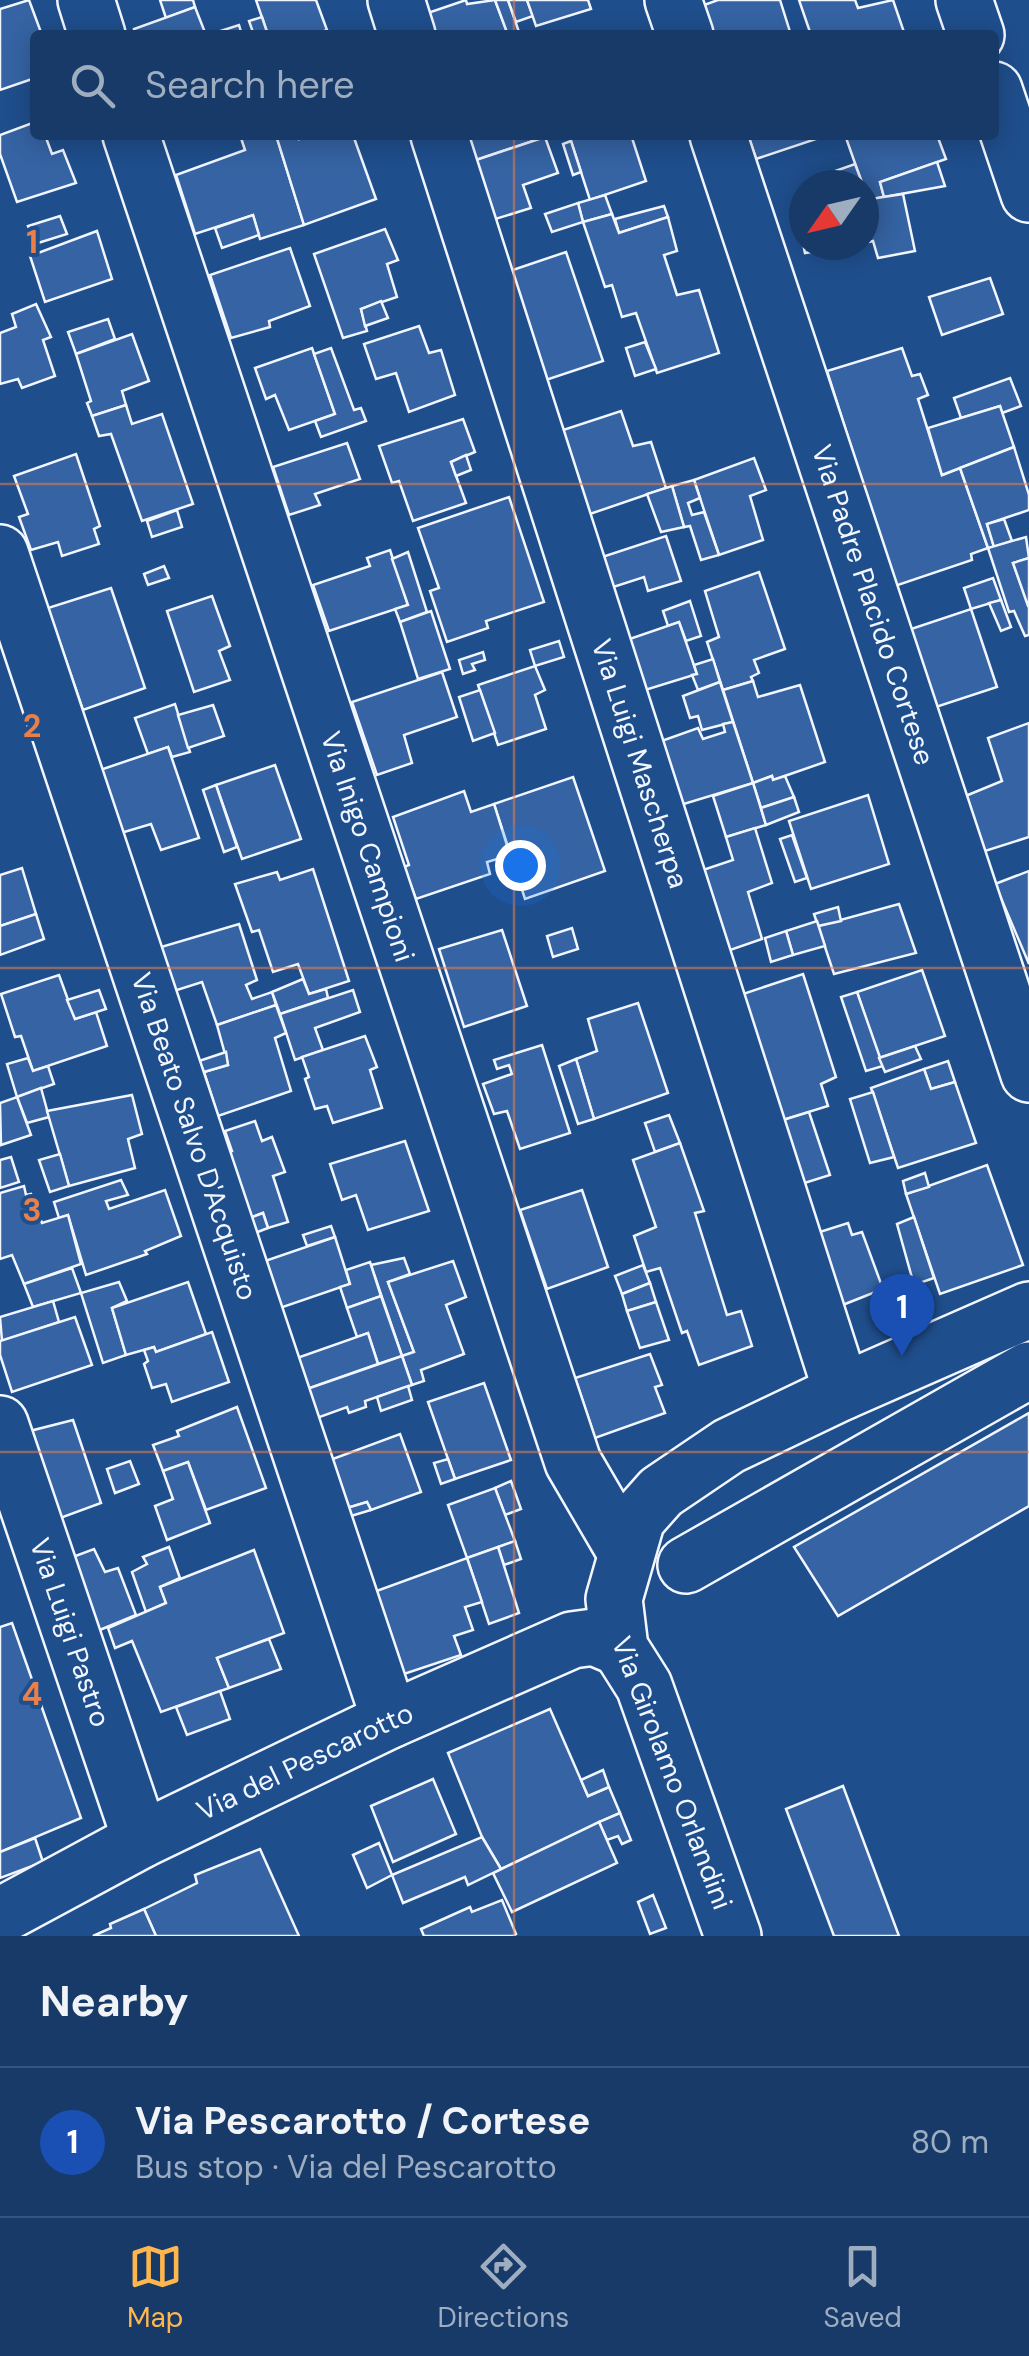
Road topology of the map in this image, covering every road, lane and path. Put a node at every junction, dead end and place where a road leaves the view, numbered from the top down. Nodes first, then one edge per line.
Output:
1 (86, 0) edge
2 (396, 0) edge
3 (674, 0) edge
4 (964, 0) edge
5 (95, 30) edge
6 (405, 30) edge
7 (683, 30) edge
8 (974, 30) edge
9 (999, 105) edge
10 (132, 140) edge
11 (441, 140) edge
12 (720, 140) edge
13 (1029, 194) edge
14 (0, 554) edge
15 (1029, 1074) edge
16 (1029, 1310) edge
17 (1029, 1370) edge
18 (842, 1392) junction
19 (0, 1424) edge
20 (625, 1551) junction
21 (686, 1565) dead end
22 (620, 1648) junction
23 (390, 1720) junction
24 (141, 1840) junction
25 (0, 1916) edge
26 (733, 1936) edge

1 - 5 street
2 - 6 street
3 - 7 street
4 - 8 street
9 - 13 street
10 - 20 street, Via Inigo Campioni
11 - 18 street, Via Luigi Mascherpa
12 - 15 street, Via Padre Placido Cortese
14 - 23 street, Via Beato Salvo D'Acquisto
16 - 18 street
17 - 21 street
18 - 20 street
19 - 24 street, Via Luigi Pastro
20 - 22 street, Via Girolamo Orlandini
22 - 23 street, Via del Pescarotto
22 - 26 street, Via Girolamo Orlandini
23 - 24 street, Via del Pescarotto
24 - 25 street, Via del Pescarotto

